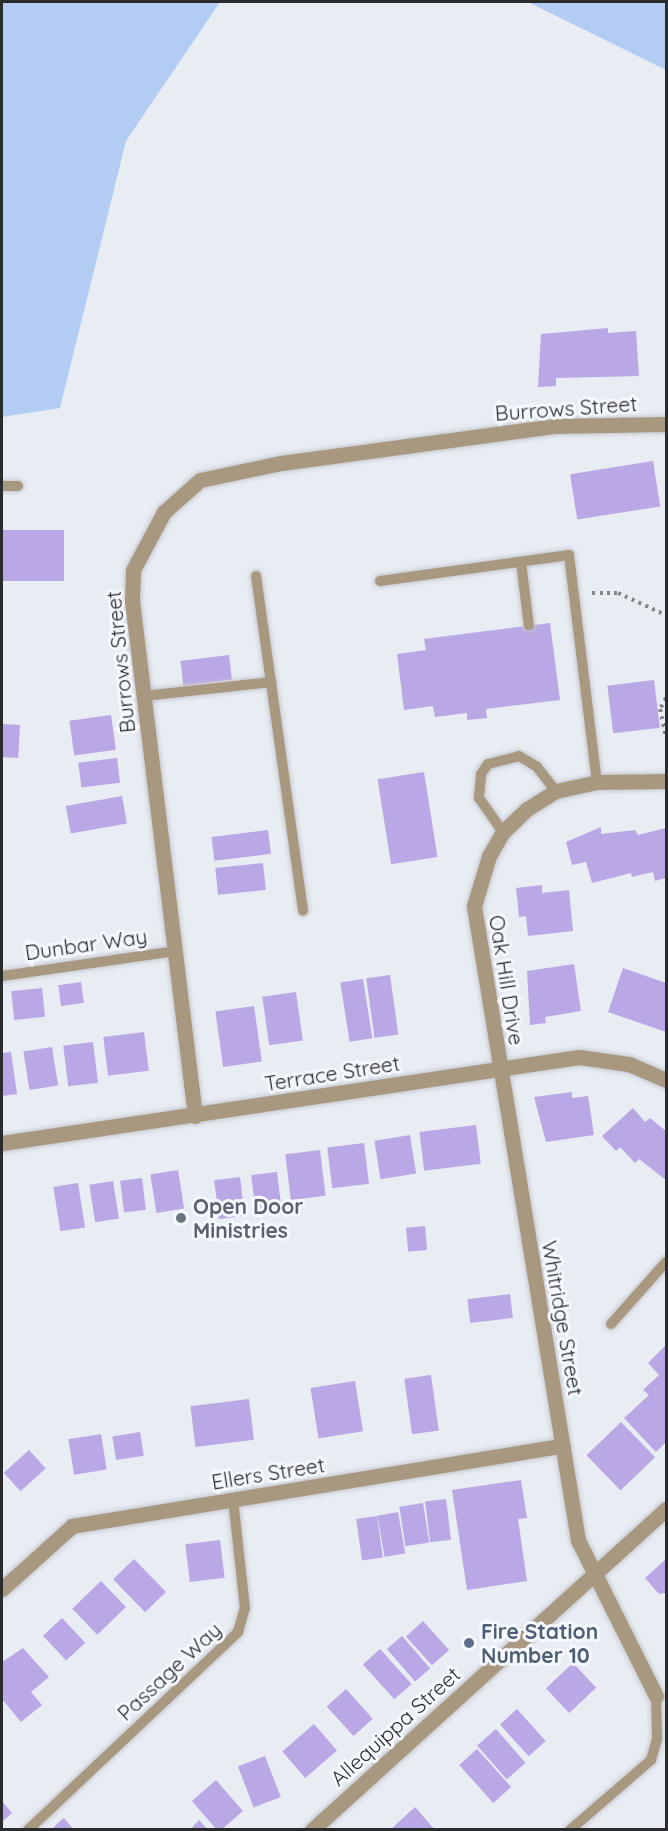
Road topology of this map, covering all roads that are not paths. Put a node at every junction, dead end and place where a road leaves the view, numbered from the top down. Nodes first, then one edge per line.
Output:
1 (666, 424) edge
2 (2, 486) edge
3 (18, 486) dead end
4 (521, 562) junction
5 (256, 576) dead end
6 (380, 581) dead end
7 (529, 626) dead end
8 (271, 682) junction
9 (144, 696) junction
10 (666, 781) edge
11 (597, 782) junction
12 (556, 791) junction
13 (503, 832) junction
14 (303, 911) dead end
15 (175, 951) junction
16 (2, 976) edge
17 (499, 1067) junction
18 (666, 1080) edge
19 (195, 1116) junction
20 (2, 1143) edge
21 (666, 1262) edge
22 (611, 1324) dead end
23 (563, 1446) junction
24 (233, 1500) junction
25 (666, 1509) edge
26 (597, 1572) junction
27 (2, 1588) edge
28 (656, 1696) joint
29 (28, 1830) edge
30 (312, 1830) edge
31 (570, 1830) edge

1 - 9 street, Burrows Street
2 - 3 lane
4 - 6 lane
4 - 7 lane
4 - 11 lane
5 - 8 lane
8 - 9 lane
8 - 14 lane
9 - 15 street, Burrows Street
10 - 11 street, Oak Hill Drive
11 - 12 street, Oak Hill Drive
12 - 13 street, Oak Hill Drive
12 - 13 lane
13 - 17 street, Oak Hill Drive
15 - 16 lane, Dunbar Way
15 - 19 street, Burrows Street
17 - 18 street, Terrace Street
17 - 19 street, Terrace Street
17 - 23 street, Whitridge Street
19 - 20 street, Terrace Street
21 - 22 lane
23 - 24 street, Ellers Street
23 - 26 street, Whitridge Street
24 - 27 street, Ellers Street
24 - 29 lane, Passage Way
25 - 26 street, Allequippa Street
26 - 28 street, Whitridge Street
26 - 30 street, Allequippa Street
28 - 31 lane

